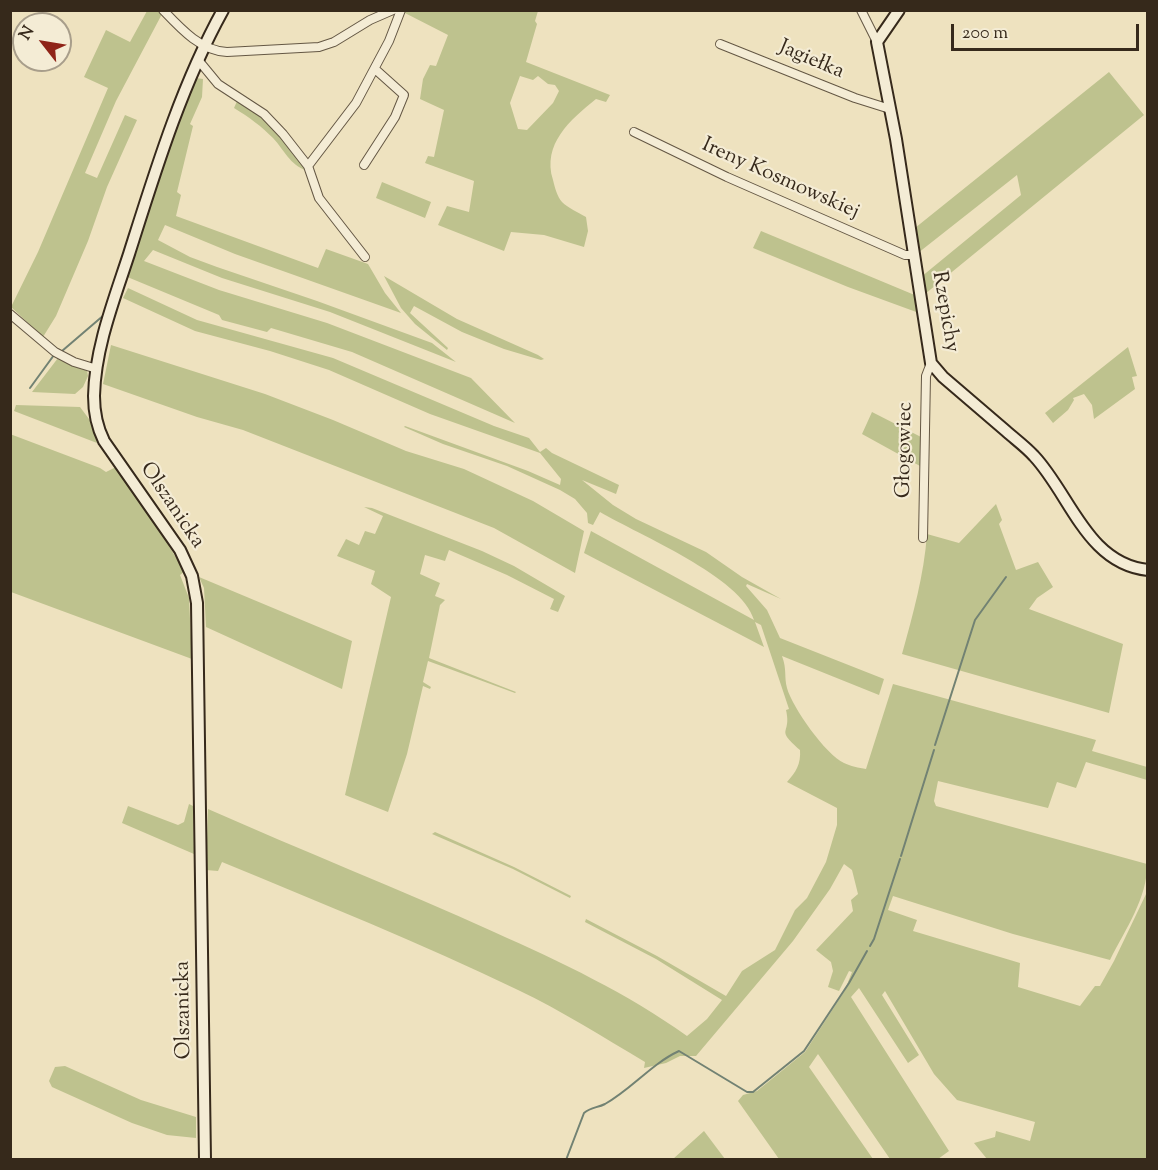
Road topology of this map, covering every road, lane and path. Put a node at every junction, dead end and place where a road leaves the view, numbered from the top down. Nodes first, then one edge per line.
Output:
1 (163, 10) edge
2 (223, 10) edge
3 (393, 10) edge
4 (401, 10) edge
5 (861, 10) edge
6 (899, 10) edge
7 (877, 42) junction
8 (720, 44) dead end
9 (205, 46) junction
10 (199, 61) junction
11 (375, 69) junction
12 (890, 109) junction
13 (634, 132) dead end
14 (364, 165) dead end
15 (308, 166) junction
16 (914, 255) junction
17 (365, 257) dead end
18 (10, 314) edge
19 (932, 363) junction
20 (97, 369) junction
21 (923, 538) dead end
22 (1148, 570) edge
23 (206, 1160) edge

1 - 9 street
2 - 9 street, Olszanicka
3 - 9 street
4 - 11 street
5 - 7 street
6 - 7 street
7 - 12 street, Rzepichy
8 - 12 street, Jagiełka
9 - 10 street, Olszanicka
10 - 15 street
10 - 20 street, Olszanicka
11 - 14 street
11 - 15 street
12 - 16 street, Rzepichy
13 - 16 street, Ireny Kosmowskiej
15 - 17 street
16 - 19 street, Rzepichy
18 - 20 street
19 - 21 street, Głogowiec
19 - 22 street, Rzepichy
20 - 23 street, Olszanicka

